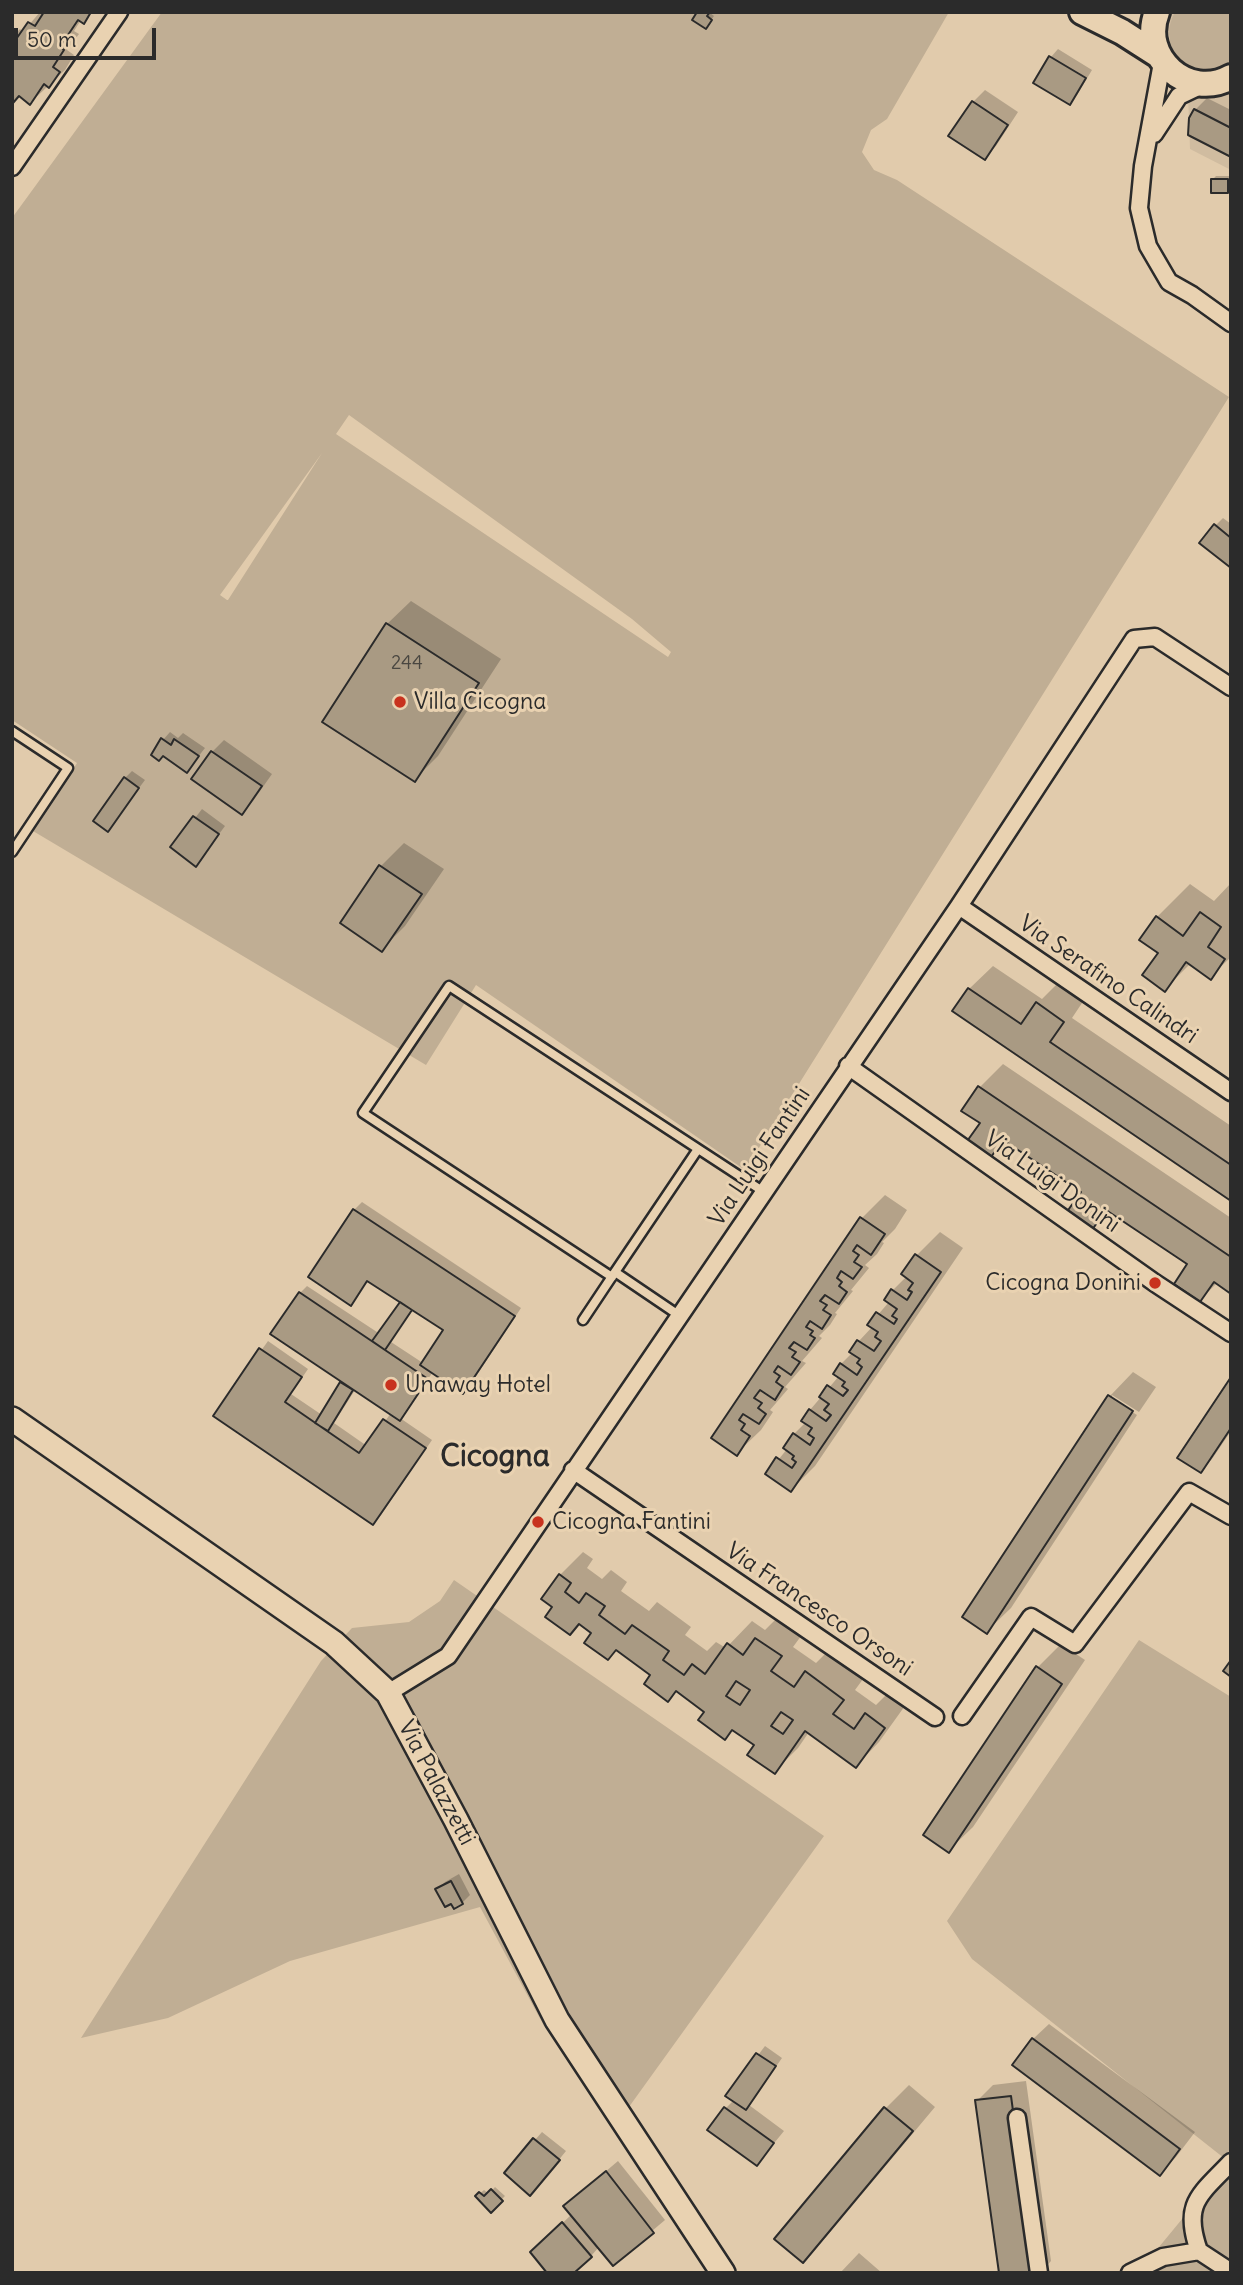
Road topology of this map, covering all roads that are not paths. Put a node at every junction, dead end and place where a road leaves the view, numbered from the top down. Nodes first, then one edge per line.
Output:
1 (119, 12) edge
2 (1082, 12) edge
3 (1157, 12) edge
4 (1160, 59) junction
5 (1220, 84) edge
6 (18, 149) edge
7 (1146, 149) junction
8 (12, 167) edge
9 (1231, 323) edge
10 (1231, 687) edge
11 (12, 731) edge
12 (12, 852) edge
13 (959, 905) junction
14 (848, 1066) junction
15 (1231, 1092) edge
16 (698, 1149) junction
17 (764, 1192) junction
18 (613, 1274) junction
19 (680, 1317) junction
20 (583, 1320) dead end
21 (1231, 1333) edge
22 (12, 1419) edge
23 (573, 1471) junction
24 (1231, 1516) edge
25 (388, 1693) junction
26 (962, 1716) dead end
27 (935, 1717) dead end
28 (1017, 2118) dead end
29 (1231, 2162) edge
30 (1199, 2251) junction
31 (1231, 2272) edge
32 (723, 2273) edge
33 (1039, 2273) edge
34 (1130, 2273) edge

1 - 6 street
2 - 4 main road
3 - 4 main road
4 - 5 main road
4 - 7 street
5 - 7 street
6 - 8 street
7 - 9 street
10 - 13 street, Via Luigi Fantini
11 - 12 lane
13 - 14 street, Via Luigi Fantini
13 - 15 street, Via Serafino Calindri
14 - 17 street, Via Luigi Fantini
14 - 21 street, Via Luigi Donini
16 - 17 lane
16 - 18 lane
16 - 18 lane
17 - 19 street, Via Luigi Fantini
18 - 19 lane
18 - 20 lane
19 - 23 street, Via Luigi Fantini
22 - 25 main road, Via Palazzetti
23 - 25 street, Via Luigi Fantini
23 - 27 street, Via Francesco Orsoni
24 - 26 street
25 - 32 main road, Via Palazzetti
28 - 33 street
29 - 30 street
30 - 31 street
30 - 34 street

